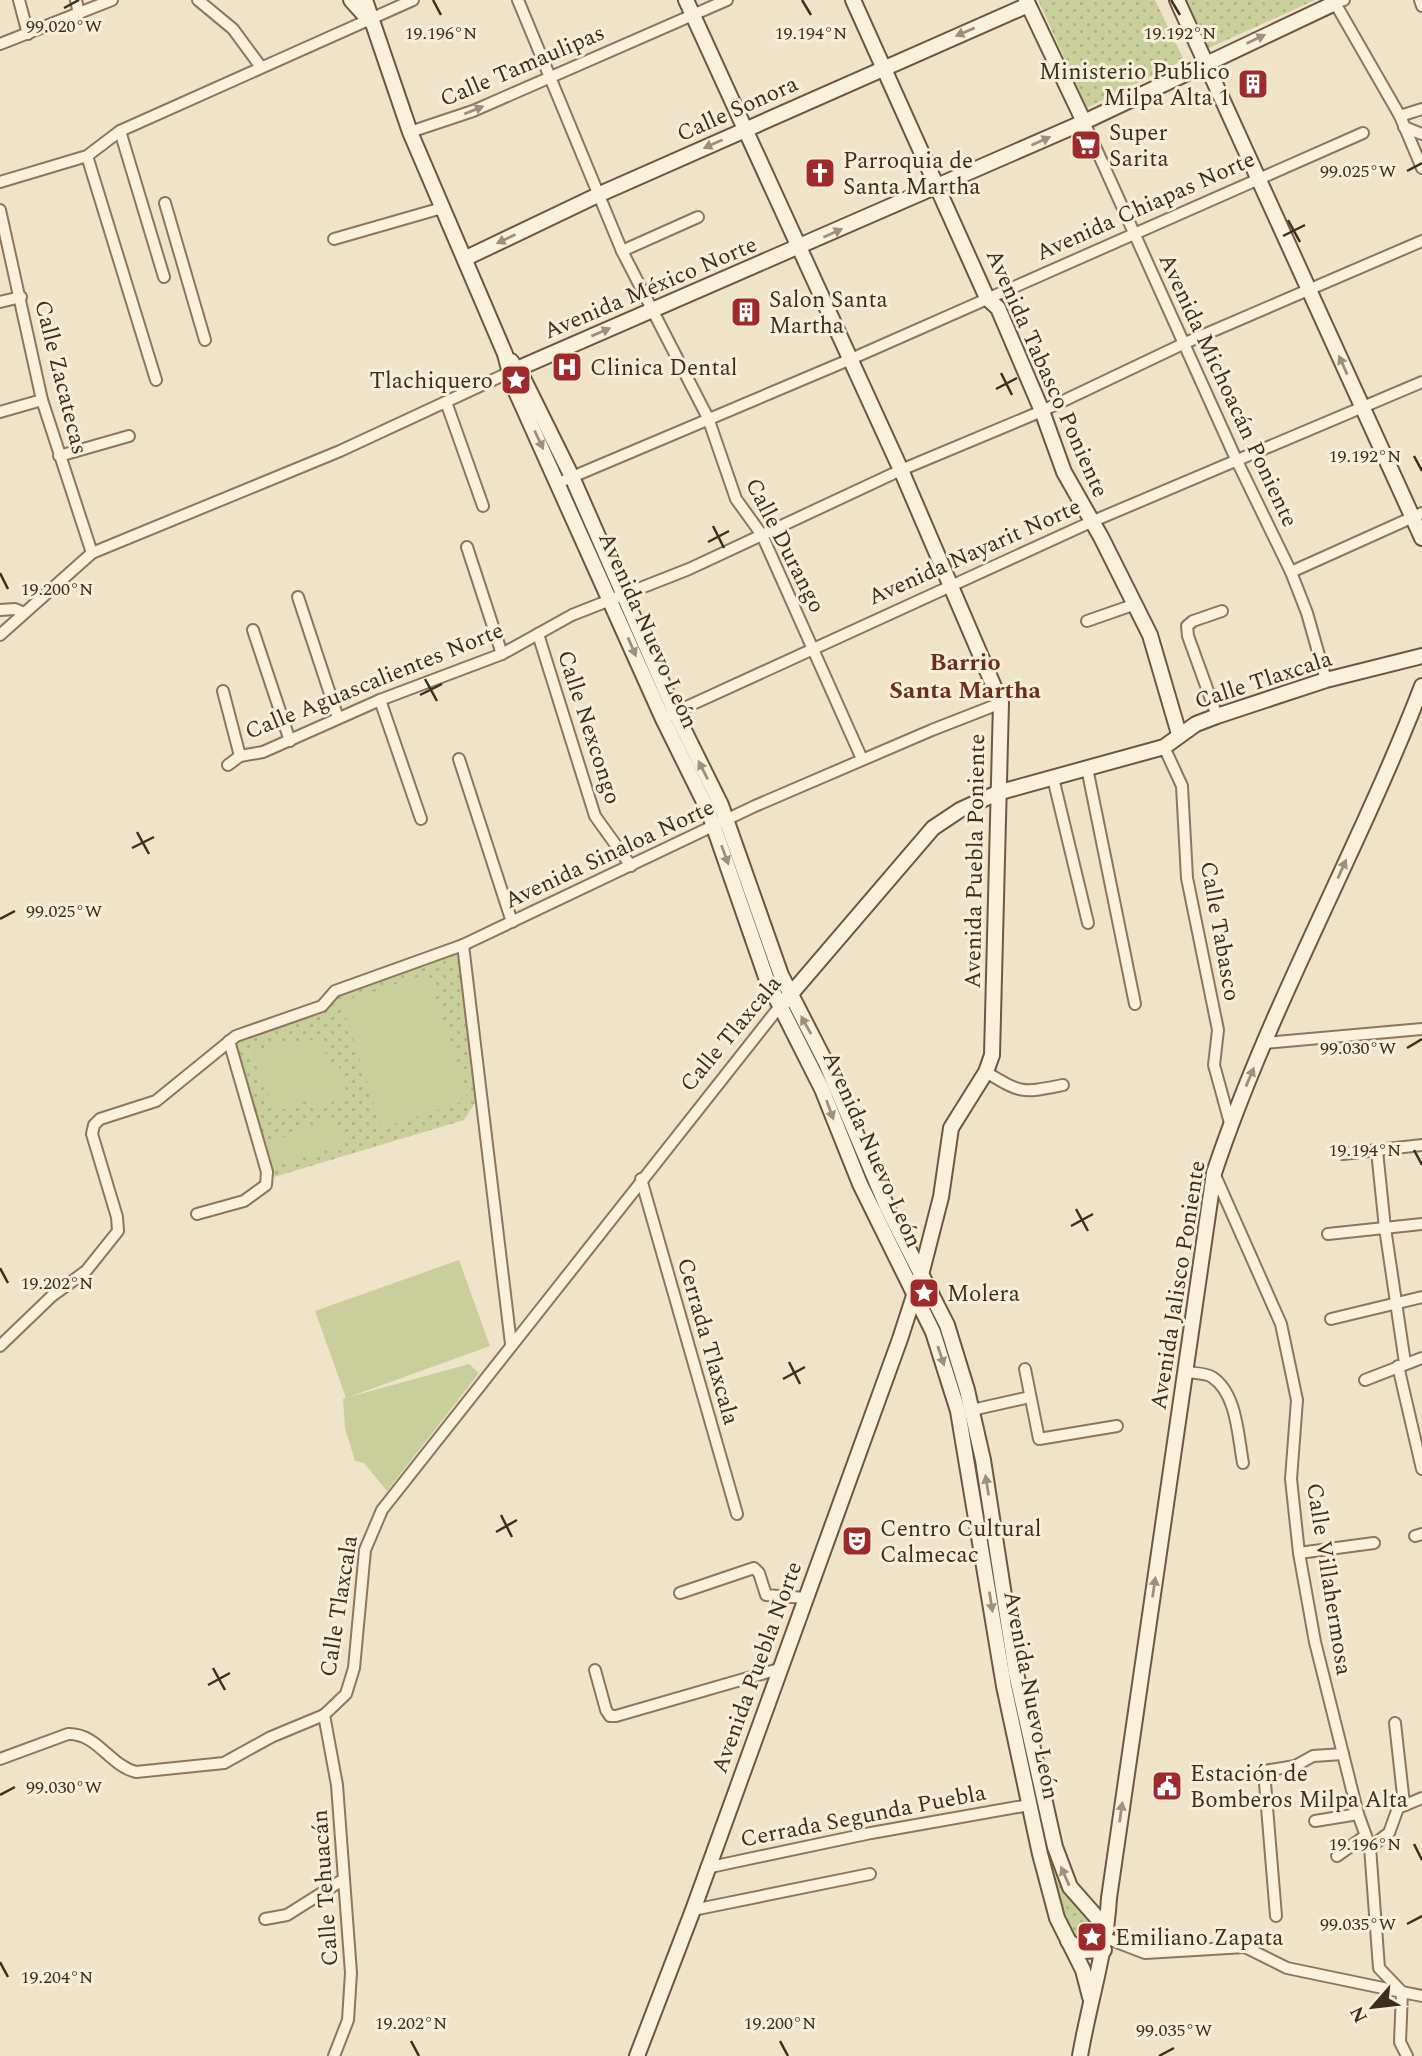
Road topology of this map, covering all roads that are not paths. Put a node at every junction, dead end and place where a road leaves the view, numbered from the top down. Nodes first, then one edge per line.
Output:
1 (19, 0) edge
2 (76, 0) edge
3 (112, 0) edge
4 (198, 0) edge
5 (351, 0) edge
6 (365, 0) edge
7 (413, 0) edge
8 (518, 0) edge
9 (686, 0) edge
10 (727, 0) edge
11 (853, 0) edge
12 (1177, 0) edge
13 (1420, 0) edge
14 (1338, 1) edge
15 (1027, 3) edge
16 (1422, 6) edge
17 (79, 14) junction
18 (692, 15) junction
19 (370, 21) junction
20 (27, 34) junction
21 (0, 44) edge
22 (1207, 62) junction
23 (261, 66) junction
24 (882, 67) junction
25 (548, 78) junction
26 (1422, 109) edge
27 (1084, 121) junction
28 (1402, 121) junction
29 (745, 130) junction
30 (120, 131) junction
31 (410, 132) junction
32 (1363, 133) dead end
33 (1422, 134) edge
34 (87, 156) junction
35 (1422, 168) edge
36 (1256, 178) junction
37 (0, 183) edge
38 (939, 186) junction
39 (600, 194) junction
40 (165, 203) dead end
41 (442, 208) junction
42 (0, 209) edge
43 (698, 218) dead end
44 (1133, 233) junction
45 (334, 239) dead end
46 (1422, 241) edge
47 (177, 243) junction
48 (800, 247) junction
49 (156, 251) junction
50 (622, 251) junction
51 (5, 255) edge
52 (466, 258) junction
53 (164, 277) dead end
54 (1310, 291) junction
55 (21, 297) junction
56 (987, 298) junction
57 (0, 302) edge
58 (653, 310) junction
59 (205, 340) dead end
60 (1185, 343) junction
61 (850, 359) junction
62 (513, 370) junction
63 (156, 380) dead end
64 (1422, 382) edge
65 (42, 400) junction
66 (446, 402) junction
67 (1362, 406) junction
68 (1042, 411) junction
69 (0, 412) edge
70 (708, 418) junction
71 (129, 436) dead end
72 (59, 456) junction
73 (1236, 459) junction
74 (901, 470) junction
75 (566, 480) junction
76 (483, 506) dead end
77 (1417, 515) edge
78 (1091, 522) junction
79 (762, 535) junction
80 (1422, 538) edge
81 (467, 547) dead end
82 (92, 553) junction
83 (1291, 572) junction
84 (951, 585) junction
85 (298, 597) dead end
86 (617, 597) junction
87 (1133, 605) junction
88 (0, 610) edge
89 (1222, 611) dead end
90 (24, 614) junction
91 (1087, 621) dead end
92 (253, 630) dead end
93 (538, 634) junction
94 (0, 635) edge
95 (813, 647) junction
96 (502, 654) junction
97 (1422, 656) edge
98 (1326, 680) junction
99 (1422, 688) edge
100 (223, 691) dead end
101 (380, 700) junction
102 (1001, 703) junction
103 (669, 715) junction
104 (1217, 716) junction
105 (338, 718) junction
106 (1179, 734) junction
107 (290, 741) junction
108 (1164, 747) junction
109 (240, 756) junction
110 (459, 759) dead end
111 (862, 759) junction
112 (228, 765) dead end
113 (1087, 768) junction
114 (1052, 778) junction
115 (998, 793) junction
116 (421, 819) dead end
117 (721, 824) junction
118 (631, 866) junction
119 (512, 922) junction
120 (1088, 923) dead end
121 (463, 945) junction
122 (785, 1001) junction
123 (1135, 1004) dead end
124 (1422, 1029) edge
125 (232, 1039) junction
126 (1265, 1043) junction
127 (986, 1072) junction
128 (1063, 1085) dead end
129 (1230, 1123) junction
130 (1422, 1145) edge
131 (1377, 1151) junction
132 (1343, 1154) dead end
133 (1214, 1172) junction
134 (641, 1179) junction
135 (197, 1214) dead end
136 (1422, 1223) edge
137 (1385, 1228) junction
138 (1328, 1234) dead end
139 (922, 1271) junction
140 (915, 1293) junction
141 (1422, 1297) edge
142 (1396, 1304) junction
143 (1331, 1319) dead end
144 (511, 1344) junction
145 (0, 1346) edge
146 (1422, 1358) edge
147 (1401, 1364) junction
148 (1025, 1369) dead end
149 (1185, 1372) junction
150 (1365, 1380) dead end
151 (1030, 1397) junction
152 (972, 1410) junction
153 (1117, 1426) dead end
154 (1243, 1463) dead end
155 (1422, 1469) edge
156 (737, 1514) dead end
157 (1374, 1543) dead end
158 (1299, 1553) junction
159 (680, 1592) dead end
160 (805, 1598) junction
161 (779, 1668) junction
162 (595, 1670) dead end
163 (324, 1714) junction
164 (1395, 1723) dead end
165 (1343, 1754) junction
166 (0, 1759) edge
167 (1422, 1798) edge
168 (1404, 1804) junction
169 (1029, 1805) junction
170 (1358, 1814) junction
171 (1315, 1821) dead end
172 (1365, 1836) junction
173 (1370, 1847) junction
174 (1337, 1856) dead end
175 (706, 1868) junction
176 (870, 1874) dead end
177 (344, 1879) junction
178 (1109, 1898) junction
179 (1078, 1899) junction
180 (693, 1910) junction
181 (1276, 1916) dead end
182 (265, 1919) dead end
183 (1106, 1939) junction
184 (1067, 1940) junction
185 (1402, 1992) junction
186 (1422, 1996) edge
187 (1090, 1997) junction
188 (334, 2056) edge
189 (637, 2056) edge
190 (1080, 2056) edge
191 (1407, 2056) edge

1 - 20 street
2 - 17 street
3 - 17 street
4 - 23 street
5 - 19 street, Avenida Nuevo León
6 - 19 street, Avenida Nuevo León
7 - 19 street
8 - 25 street, Calle Durango
9 - 18 street, Avenida Puebla Poniente
10 - 18 street, Calle Tamaulipas
11 - 24 street, Avenida Tabasco Poniente
12 - 22 street
13 - 16 street
22 -> 14 street, Avenida México Norte
14 - 28 street
15 -> 24 street, Calle Sonora
15 - 27 street
17 - 20 street
18 - 25 street, Calle Tamaulipas
18 - 29 street, Avenida Puebla Poniente
19 - 23 street
19 - 31 street, Avenida Nuevo León
20 - 21 street
22 - 27 street, Avenida México Norte
22 - 36 street
23 - 30 street
24 - 29 street, Calle Sonora
24 - 38 street, Avenida Tabasco Poniente
31 -> 25 street, Calle Tamaulipas
25 - 39 street, Calle Durango
26 - 28 street
38 -> 27 street, Avenida México Norte
27 - 44 street, Avenida Michoacán Poniente
28 - 33 street
28 - 35 street
29 -> 39 street, Calle Sonora
29 - 48 street, Avenida Puebla Poniente
30 - 34 street
30 - 49 street
31 - 41 street, Avenida Nuevo León
32 - 36 street, Avenida Chiapas Norte
34 - 37 street
34 - 63 street
36 - 44 street, Avenida Chiapas Norte
36 - 54 street
48 -> 38 street, Avenida México Norte
38 - 56 street, Avenida Tabasco Poniente
39 - 50 street, Calle Durango
39 -> 52 street, Calle Sonora
40 - 47 street
41 - 45 street
41 - 52 street, Avenida Nuevo León
42 - 51 street, Calle Zacatecas
43 - 50 street
44 - 56 street, Avenida Chiapas Norte
44 - 60 street, Avenida Michoacán Poniente
46 - 54 street, Calle Aguascalientes Norte
47 - 49 street
47 - 59 street
48 - 58 street, Avenida México Norte
48 - 61 street, Avenida Puebla Poniente
49 - 53 street
50 - 58 street, Calle Durango
51 - 55 street, Calle Zacatecas
52 - 62 street, Avenida Nuevo León
54 - 60 street, Calle Aguascalientes Norte
67 -> 54 street
55 - 57 street
55 - 65 street, Calle Zacatecas
56 - 61 street, Avenida Chiapas Norte
56 - 68 street, Avenida Tabasco Poniente
62 -> 58 street, Avenida México Norte
58 - 70 street, Calle Durango
60 - 68 street, Calle Aguascalientes Norte
60 - 73 street, Avenida Michoacán Poniente
61 - 70 street, Avenida Chiapas Norte
61 - 74 street, Avenida Puebla Poniente
62 - 66 street, Avenida México Norte
62 - 75 street, Avenida Nuevo León
64 - 67 street, Avenida Nayarit Norte
65 - 69 street
65 - 72 street, Calle Zacatecas
66 - 76 street
66 - 82 street, Avenida México Norte
67 - 73 street, Avenida Nayarit Norte
67 - 77 street
68 - 74 street, Calle Aguascalientes Norte
68 - 78 street, Avenida Tabasco Poniente
70 - 75 street, Avenida Chiapas Norte
70 - 79 street, Calle Durango
71 - 72 street
72 - 82 street, Calle Zacatecas
73 - 78 street, Avenida Nayarit Norte
73 - 83 street, Avenida Michoacán Poniente
74 - 79 street, Calle Aguascalientes Norte
74 - 84 street, Avenida Puebla Poniente
75 - 86 street, Avenida Nuevo León
77 - 80 street
77 - 83 street
78 - 84 street, Avenida Nayarit Norte
78 - 87 street, Avenida Tabasco Poniente
79 - 86 street, Calle Aguascalientes Norte
79 - 95 street, Calle Durango
81 - 96 street
82 - 90 street, Avenida México Norte
83 - 98 street, Avenida Michoacán Poniente
84 - 95 street, Avenida Nayarit Norte
84 - 102 street, Avenida Puebla Poniente
85 - 105 street
86 - 93 street, Calle Aguascalientes Norte
86 - 103 street, Avenida Nuevo León
87 - 91 street
87 - 106 street, Avenida Tabasco Poniente
88 - 90 street
89 - 104 street
90 - 94 street, Avenida México Norte
92 - 107 street
93 - 96 street, Calle Aguascalientes Norte
93 - 118 street, Calle Nexcongo
95 - 103 street, Avenida Nayarit Norte
95 - 111 street, Calle Durango
96 - 101 street, Calle Aguascalientes Norte
97 - 98 street, Calle Tlaxcala
98 - 104 street, Calle Tlaxcala
126 -> 99 street, Avenida Jalisco Poniente
100 - 109 street
101 - 105 street, Calle Aguascalientes Norte
101 - 116 street
102 - 111 street, Avenida Sinaloa Norte
102 - 115 street, Avenida Puebla Poniente
103 - 117 street, Avenida Nuevo León
104 - 106 street, Calle Tlaxcala
105 - 107 street, Calle Aguascalientes Norte
106 - 108 street, Calle Tlaxcala
107 - 109 street, Calle Aguascalientes Norte
108 - 113 street, Calle Tlaxcala
108 - 129 street, Calle Tabasco
109 - 112 street, Calle Aguascalientes Norte
110 - 119 street
111 - 117 street, Avenida Sinaloa Norte
113 - 114 street, Calle Tlaxcala
113 - 123 street
114 - 115 street, Calle Tlaxcala
114 - 120 street
115 - 122 street, Calle Tlaxcala
115 - 127 street, Avenida Puebla Poniente
117 - 118 street, Avenida Sinaloa Norte
117 - 122 street, Avenida Nuevo León
118 - 119 street, Avenida Sinaloa Norte
119 - 121 street, Avenida Sinaloa Norte
121 - 125 street, Avenida Sinaloa Norte
121 - 144 street
122 - 134 street, Calle Tlaxcala
139 -> 122 street, Avenida Nuevo León
122 -> 140 street, Avenida Nuevo León
124 - 126 street
125 - 135 street
125 - 145 street
129 -> 126 street, Avenida Jalisco Poniente
127 - 128 street
127 - 139 street, Avenida Puebla Poniente
129 - 133 street, Avenida Jalisco Poniente
130 - 131 street
131 - 132 street
131 - 137 street
133 - 149 street, Avenida Jalisco Poniente
133 - 158 street, Calle Villahermosa
134 - 144 street, Calle Tlaxcala
134 - 156 street, Cerrada Tlaxcala
136 - 137 street
137 - 138 street
137 - 142 street
139 - 140 street, Avenida Puebla Poniente
139 - 152 street, Avenida Nuevo León
140 - 160 street, Avenida Puebla Norte
140 -> 169 street, Avenida Nuevo León
141 - 142 street
142 - 143 street
142 - 147 street
144 - 163 street, Calle Tlaxcala
146 - 147 street
147 - 150 street
147 - 155 street
148 - 151 street
149 - 154 street
178 -> 149 street, Avenida Jalisco Poniente
151 - 152 street
151 - 153 street
179 -> 152 street, Avenida Nuevo León
157 - 158 street
158 - 165 street, Calle Villahermosa
159 - 160 street
160 - 161 street, Avenida Puebla Norte
161 - 162 street
161 - 175 street, Avenida Puebla Norte
163 - 166 street
163 - 177 street, Calle Tehuacán
164 - 168 street
165 - 170 street, Calle Villahermosa
165 - 181 street
167 - 168 street
168 - 173 street
169 - 175 street, Cerrada Segunda Puebla
169 - 184 street, Avenida Nuevo León
170 - 171 street
170 - 172 street, Calle Villahermosa
172 - 173 street, Calle Villahermosa
172 - 174 street
173 - 185 street, Calle Villahermosa
175 - 180 street, Avenida Puebla Norte
176 - 180 street
177 - 182 street
177 - 188 street, Calle Tehuacán
178 - 179 street
178 - 183 street, Avenida Jalisco Poniente
179 - 183 street, Avenida Nuevo León
180 - 189 street, Avenida Puebla Norte
183 - 184 street
183 - 185 street
183 - 187 street, Avenida Jalisco Poniente
184 - 187 street, Avenida Nuevo León
185 - 186 street
185 - 191 street
187 - 190 street, Avenida Jalisco Poniente

